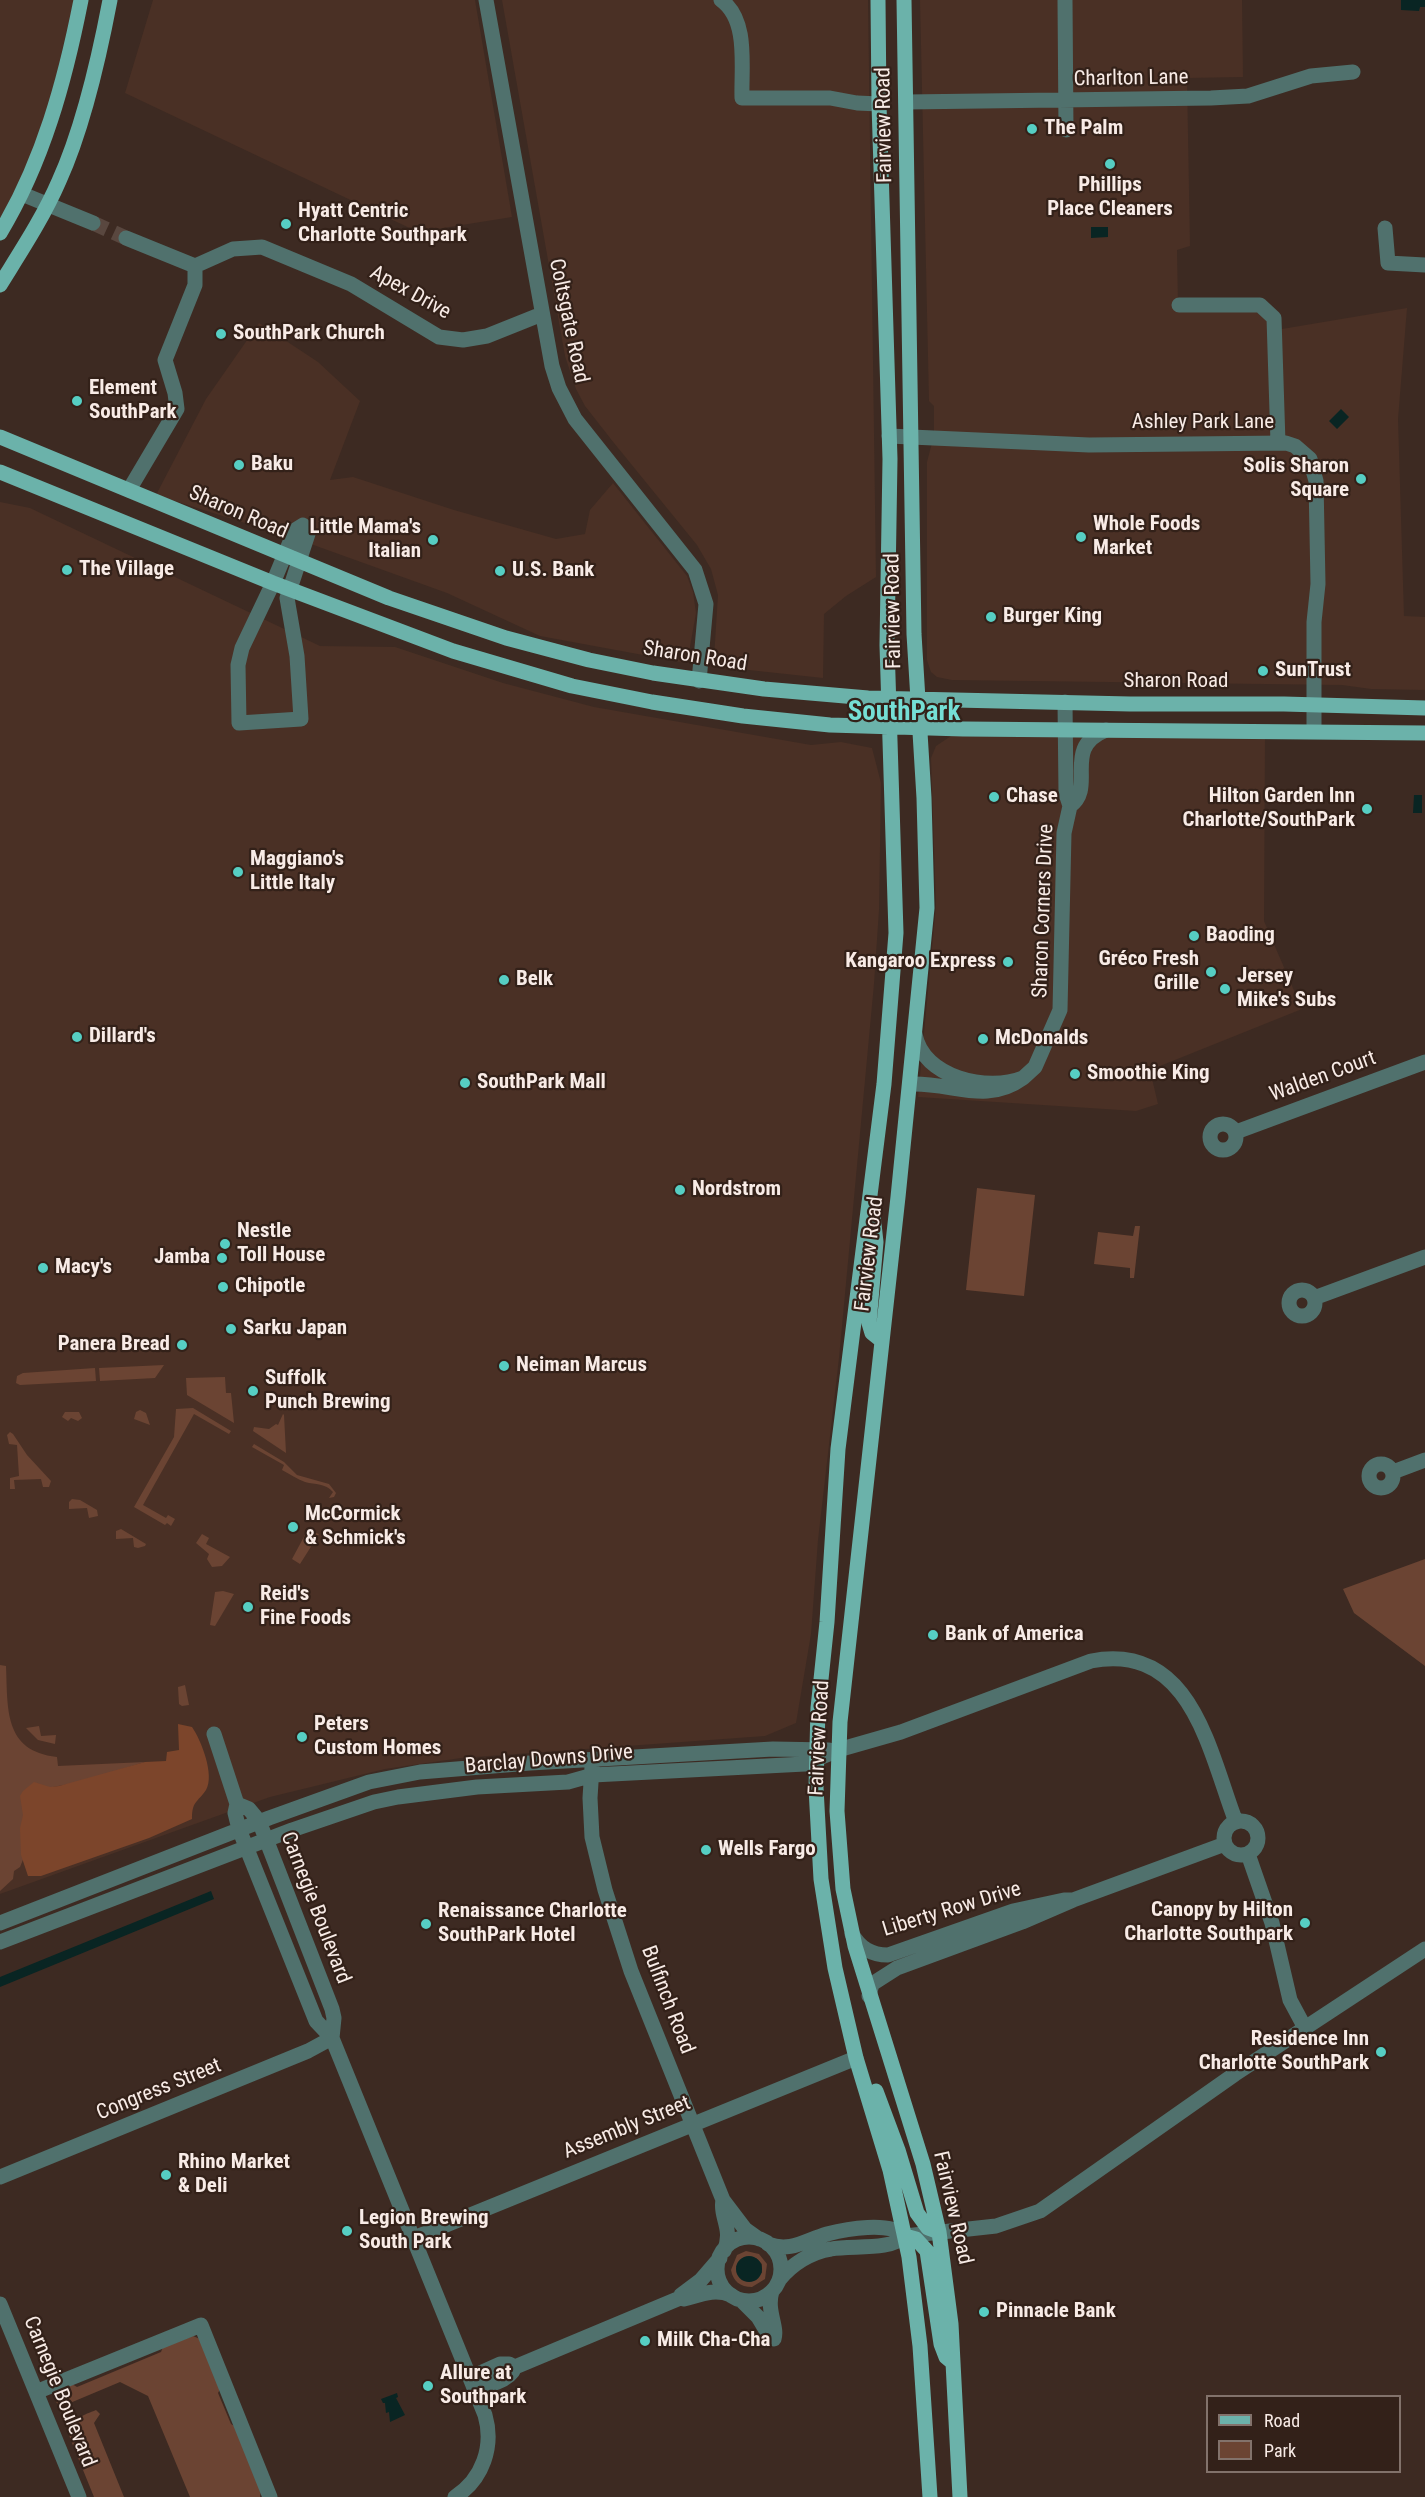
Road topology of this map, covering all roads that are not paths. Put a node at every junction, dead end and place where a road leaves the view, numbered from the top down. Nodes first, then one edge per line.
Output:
1 (81, 0) edge
2 (110, 0) edge
3 (486, 0) edge
4 (721, 0) edge
5 (878, 0) edge
6 (904, 0) edge
7 (1065, 0) edge
8 (1353, 72) dead end
9 (1066, 101) junction
10 (906, 102) junction
11 (879, 104) junction
12 (1066, 130) dead end
13 (22, 194) junction
14 (48, 205) junction
15 (93, 223) tunnel mouth
16 (1386, 228) dead end
17 (0, 233) edge
18 (126, 238) tunnel mouth
19 (1425, 265) edge
20 (195, 266) junction
21 (0, 285) edge
22 (1179, 304) dead end
23 (542, 314) junction
24 (889, 436) junction
25 (0, 437) edge
26 (912, 438) junction
27 (1278, 443) junction
28 (0, 472) edge
29 (129, 490) junction
30 (292, 559) junction
31 (273, 583) junction
32 (289, 589) junction
33 (699, 681) junction
34 (888, 699) junction
35 (918, 700) junction
36 (1065, 702) junction
37 (1314, 704) junction
38 (1425, 708) edge
39 (889, 727) junction
40 (920, 728) junction
41 (1065, 729) junction
42 (1106, 730) junction
43 (1314, 731) junction
44 (1425, 733) edge
45 (1071, 806) junction
46 (915, 1034) junction
47 (1425, 1062) edge
48 (1023, 1078) junction
49 (910, 1084) junction
50 (1236, 1132) dead end
51 (869, 1190) junction
52 (1425, 1257) edge
53 (1314, 1298) dead end
54 (882, 1341) junction
55 (1425, 1460) edge
56 (1393, 1472) dead end
57 (214, 1734) dead end
58 (837, 1750) junction
59 (816, 1755) junction
60 (592, 1759) junction
61 (593, 1775) junction
62 (237, 1804) junction
63 (259, 1821) junction
64 (1236, 1822) junction
65 (238, 1829) junction
66 (266, 1840) junction
67 (1225, 1844) junction
68 (246, 1848) junction
69 (1248, 1854) junction
70 (1073, 1900) junction
71 (0, 1923) edge
72 (852, 1934) junction
73 (0, 1942) edge
74 (1425, 1949) edge
75 (869, 1996) junction
76 (1305, 2028) junction
77 (332, 2038) junction
78 (856, 2058) junction
79 (693, 2124) junction
80 (0, 2177) edge
81 (723, 2200) junction
82 (939, 2232) junction
83 (905, 2236) junction
84 (414, 2238) junction
85 (764, 2242) junction
86 (722, 2254) junction
87 (776, 2285) junction
88 (680, 2298) junction
89 (736, 2298) junction
90 (0, 2304) edge
91 (953, 2362) junction
92 (473, 2383) junction
93 (36, 2392) junction
94 (79, 2497) edge
95 (270, 2497) edge
96 (455, 2497) edge
97 (930, 2497) edge
98 (960, 2497) edge

1 - 13 main road
2 - 14 main road
3 - 23 street, Coltsgate Road
4 - 11 street
5 - 11 main road, Fairview Road
6 - 10 main road, Fairview Road
7 - 9 street
8 - 9 street, Charlton Lane
9 - 10 street, Charlton Lane
9 - 12 street
10 - 26 main road, Fairview Road
11 - 24 main road, Fairview Road
13 - 14 street
13 - 17 main road
14 - 15 street
14 - 21 main road
16 - 19 street
18 - 20 street
20 - 23 street, Apex Drive
20 - 29 street
22 - 27 street
23 - 33 street, Coltsgate Road
24 - 26 street, Ashley Park Lane
24 - 34 main road, Fairview Road
25 - 29 main road, Sharon Road
26 - 27 street, Ashley Park Lane
26 - 35 main road, Fairview Road
27 - 37 street, Ashley Park Lane
28 - 31 main road
29 - 30 main road, Sharon Road
30 - 31 street
30 - 32 street
30 - 33 main road, Sharon Road
31 - 32 main road
31 - 32 street
32 - 39 main road
33 - 34 main road, Sharon Road
34 - 35 main road, Sharon Road
34 - 39 main road, Fairview Road
35 - 36 main road, Sharon Road
35 - 40 main road, Fairview Road
36 - 37 main road, Sharon Road
36 - 41 street, Sharon Corners Drive
37 - 38 main road, Sharon Road
37 - 43 street, Ashley Park Lane
39 - 40 main road
39 - 51 main road, Fairview Road
40 - 41 main road
40 - 46 main road, Fairview Road
41 - 42 main road
41 - 45 street, Sharon Corners Drive
42 - 43 main road
42 - 45 street, Sharon Corners Drive
43 - 44 main road
45 - 48 street, Sharon Corners Drive
46 - 48 street
46 - 49 main road, Fairview Road
47 - 50 street, Walden Court
48 - 49 street, Sharon Corners Drive
49 - 54 main road, Fairview Road
51 - 54 main road
51 - 59 main road, Fairview Road
52 - 53 street
54 - 58 main road, Fairview Road
55 - 56 street
57 - 62 street, Carnegie Boulevard
58 - 59 street, Barclay Downs Drive
58 - 64 street, Barclay Downs Drive
58 - 72 main road, Fairview Road
59 - 60 street, Barclay Downs Drive
59 - 61 street, Barclay Downs Drive
59 - 78 main road, Fairview Road
60 - 61 street, Bulfinch Road
60 - 63 street, Barclay Downs Drive
61 - 66 street, Barclay Downs Drive
61 - 79 street, Bulfinch Road
62 - 63 street, Carnegie Boulevard
62 - 65 street, Carnegie Boulevard
63 - 65 street, Barclay Downs Drive
63 - 66 street, Carnegie Boulevard
64 - 67 street
64 - 69 street
65 - 68 street, Carnegie Boulevard
65 - 71 street, Barclay Downs Drive
66 - 68 street, Barclay Downs Drive
66 - 77 street, Carnegie Boulevard
67 - 69 street
67 - 70 street, Liberty Row Drive
68 - 73 street, Barclay Downs Drive
68 - 77 street, Carnegie Boulevard
69 - 76 street
70 - 72 street, Liberty Row Drive
70 - 75 street, Liberty Row Drive
72 - 75 main road, Fairview Road
74 - 76 street
75 - 82 main road, Fairview Road
76 - 82 street
77 - 80 street, Congress Street
77 - 84 street, Carnegie Boulevard
78 - 79 street, Assembly Street
78 - 82 main road
78 - 83 main road, Fairview Road
79 - 81 street, Bulfinch Road
79 - 84 street, Assembly Street
81 - 85 street, Bulfinch Road
81 - 86 street, Bulfinch Road
82 - 83 street
82 - 91 main road, Fairview Road
83 - 85 street
83 - 87 street
83 - 91 main road
83 - 97 main road, Fairview Road
84 - 92 street, Carnegie Boulevard
85 - 86 street
85 - 87 street
86 - 88 street
86 - 89 street
87 - 89 street
87 - 89 street
88 - 89 street
88 - 92 street
90 - 93 street, Carnegie Boulevard
91 - 98 main road, Fairview Road
92 - 96 street, Carnegie Boulevard
93 - 94 street, Carnegie Boulevard
93 - 95 street

